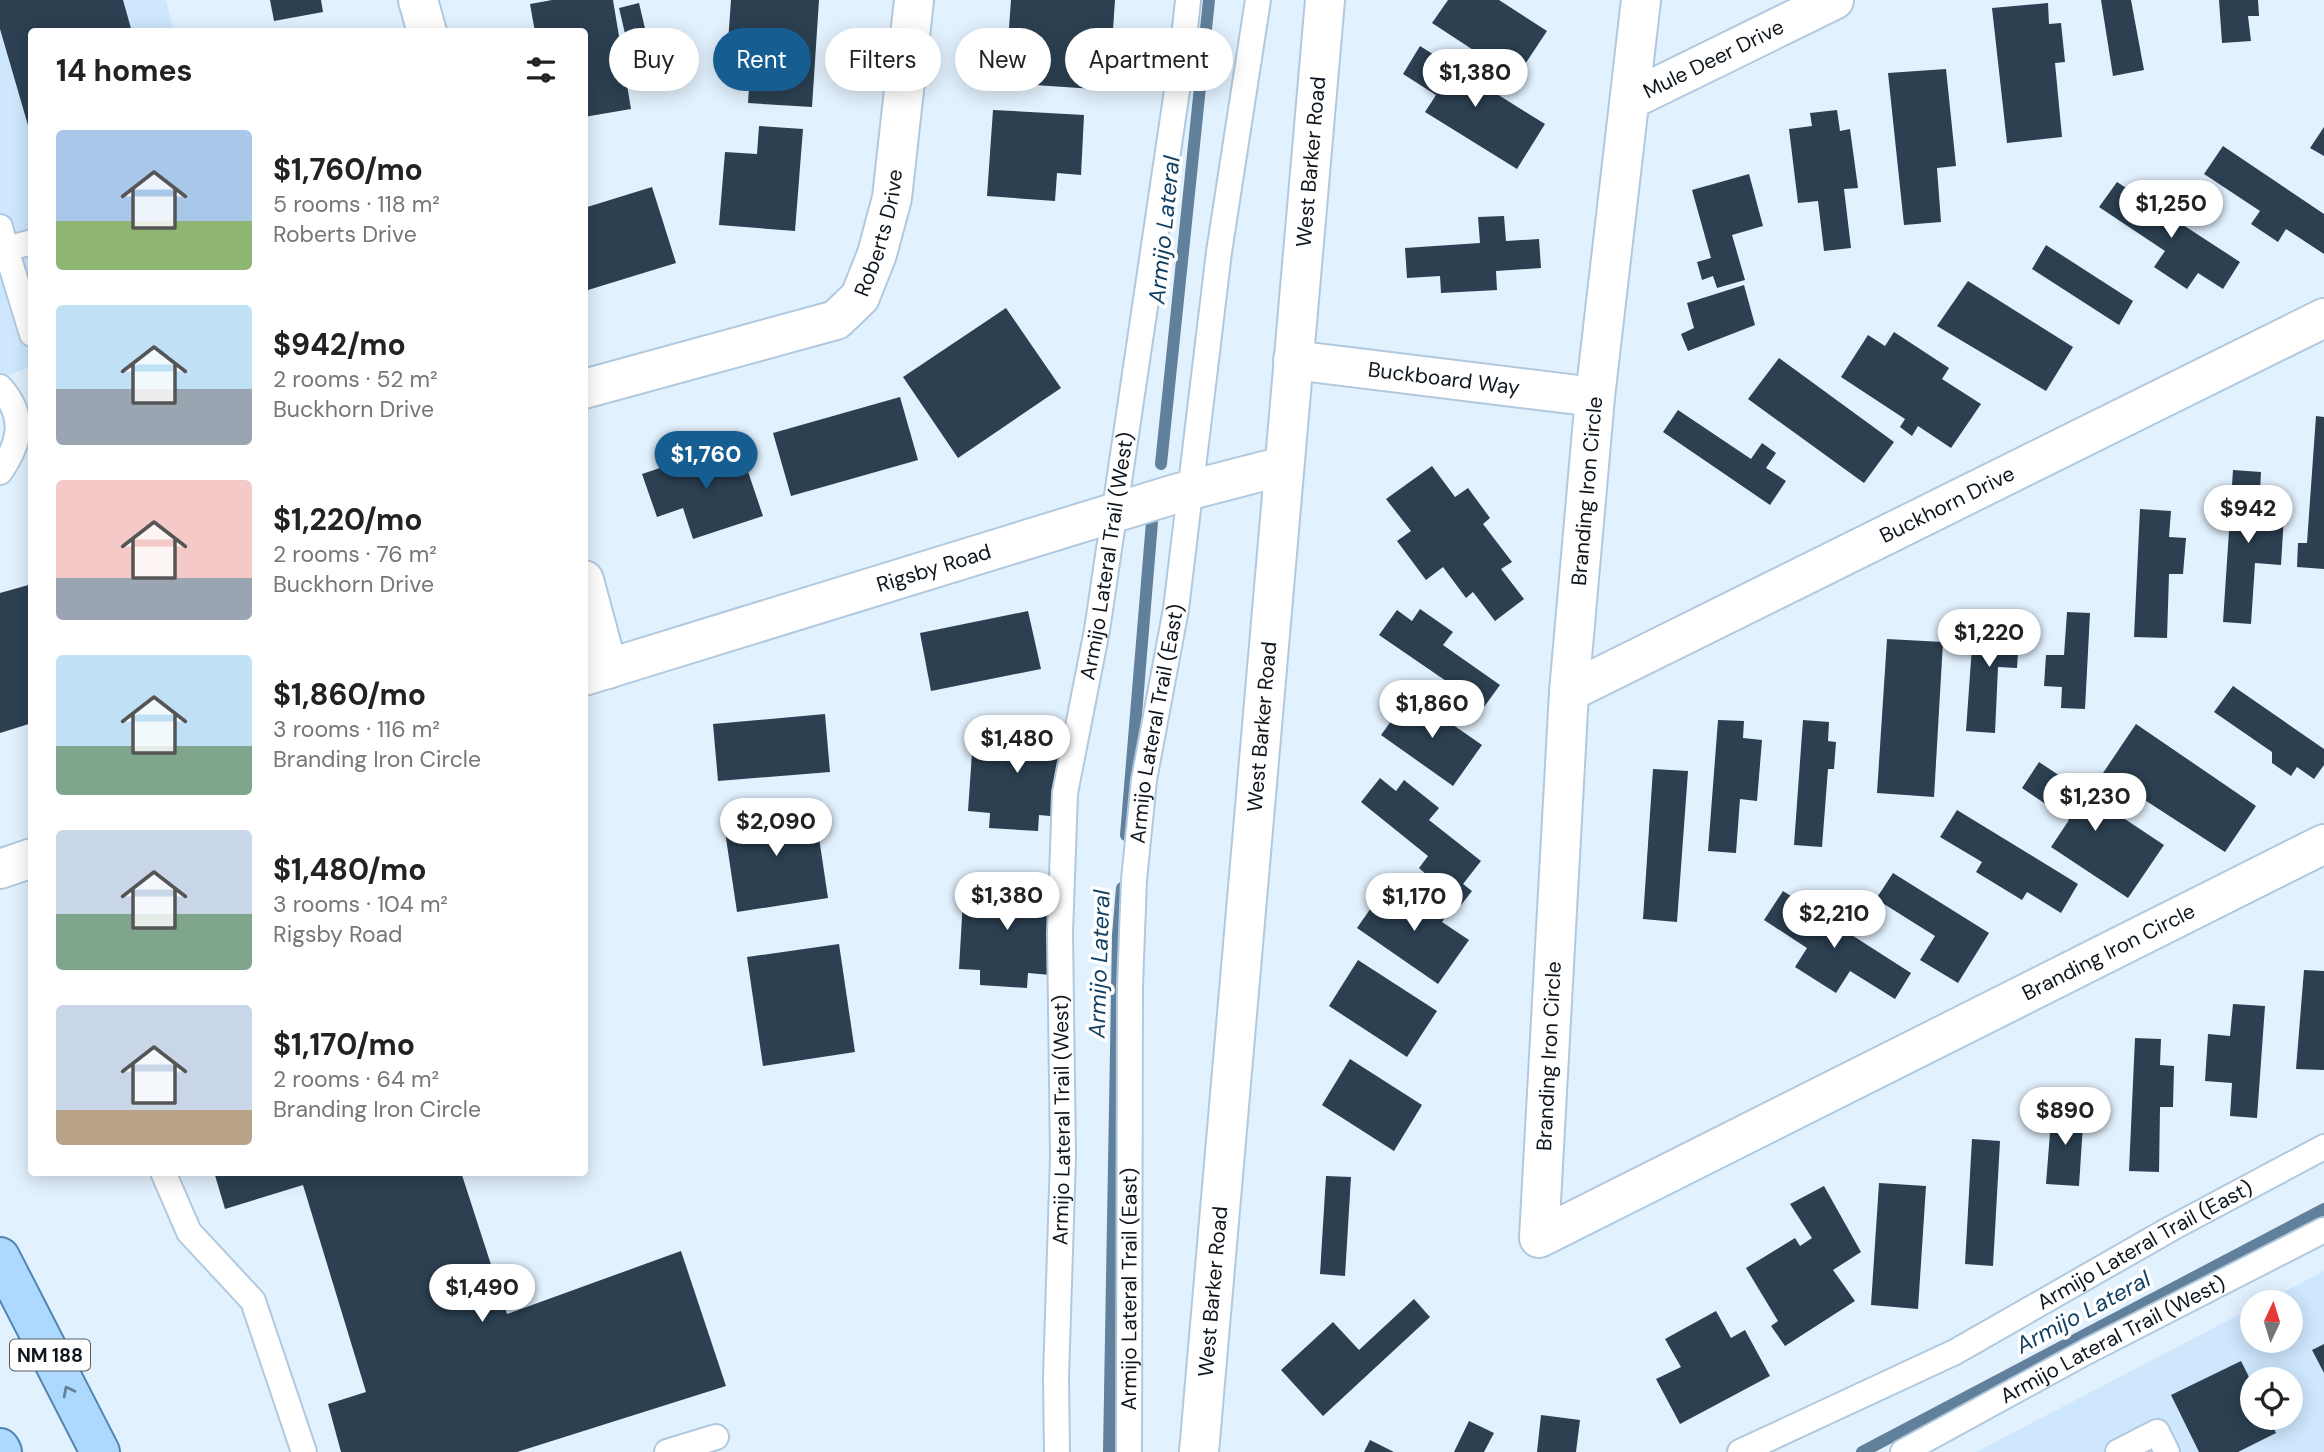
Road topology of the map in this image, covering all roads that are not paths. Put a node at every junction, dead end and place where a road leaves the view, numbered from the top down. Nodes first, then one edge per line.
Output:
1 (418, 0) edge
2 (914, 0) edge
3 (1188, 0) edge
4 (1258, 0) edge
5 (1325, 0) edge
6 (1641, 0) edge
7 (1834, 0) edge
8 (426, 28) edge
9 (1630, 100) junction
10 (2, 242) edge
11 (28, 242) edge
12 (2324, 318) edge
13 (28, 322) edge
14 (1293, 360) junction
15 (0, 387) edge
16 (588, 388) edge
17 (1595, 397) junction
18 (7, 446) edge
19 (1283, 466) junction
20 (0, 471) edge
21 (1189, 492) junction
22 (1116, 513) junction
23 (588, 611) edge
24 (596, 673) edge
25 (1569, 692) junction
26 (2324, 844) edge
27 (2324, 1147) edge
28 (165, 1176) edge
29 (2324, 1230) edge
30 (0, 1258) edge
31 (716, 1437) dead end
32 (100, 1452) edge
33 (304, 1452) edge
34 (667, 1452) edge
35 (1057, 1452) edge
36 (1129, 1452) edge
37 (1199, 1452) edge
38 (1740, 1452) edge
39 (1903, 1452) edge
40 (2118, 1452) edge
41 (2167, 1452) edge

1 - 8 street
2 - 16 street, Roberts Drive
3 - 22 lane, Armijo Lateral Trail (West)
4 - 21 lane, Armijo Lateral Trail (East)
5 - 14 street, West Barker Road
6 - 9 street, Branding Iron Circle
7 - 9 street, Mule Deer Drive
9 - 17 street, Branding Iron Circle
10 - 11 lane
10 - 13 lane
12 - 25 street, Buckhorn Drive
14 - 17 street, Buckboard Way
14 - 19 street, West Barker Road
15 - 18 lane
17 - 25 street, Branding Iron Circle
18 - 20 lane
19 - 21 street, Rigsby Road
19 - 37 street, West Barker Road
21 - 22 street, Rigsby Road
21 - 36 lane, Armijo Lateral Trail (East)
22 - 24 street, Rigsby Road
22 - 35 lane, Armijo Lateral Trail (West)
23 - 24 street
25 - 26 street, Branding Iron Circle
27 - 38 lane, Armijo Lateral Trail (East)
28 - 33 lane
29 - 39 lane, Armijo Lateral Trail (West)
32 -> 30 main road, NM 188
31 - 34 lane
40 - 41 lane

